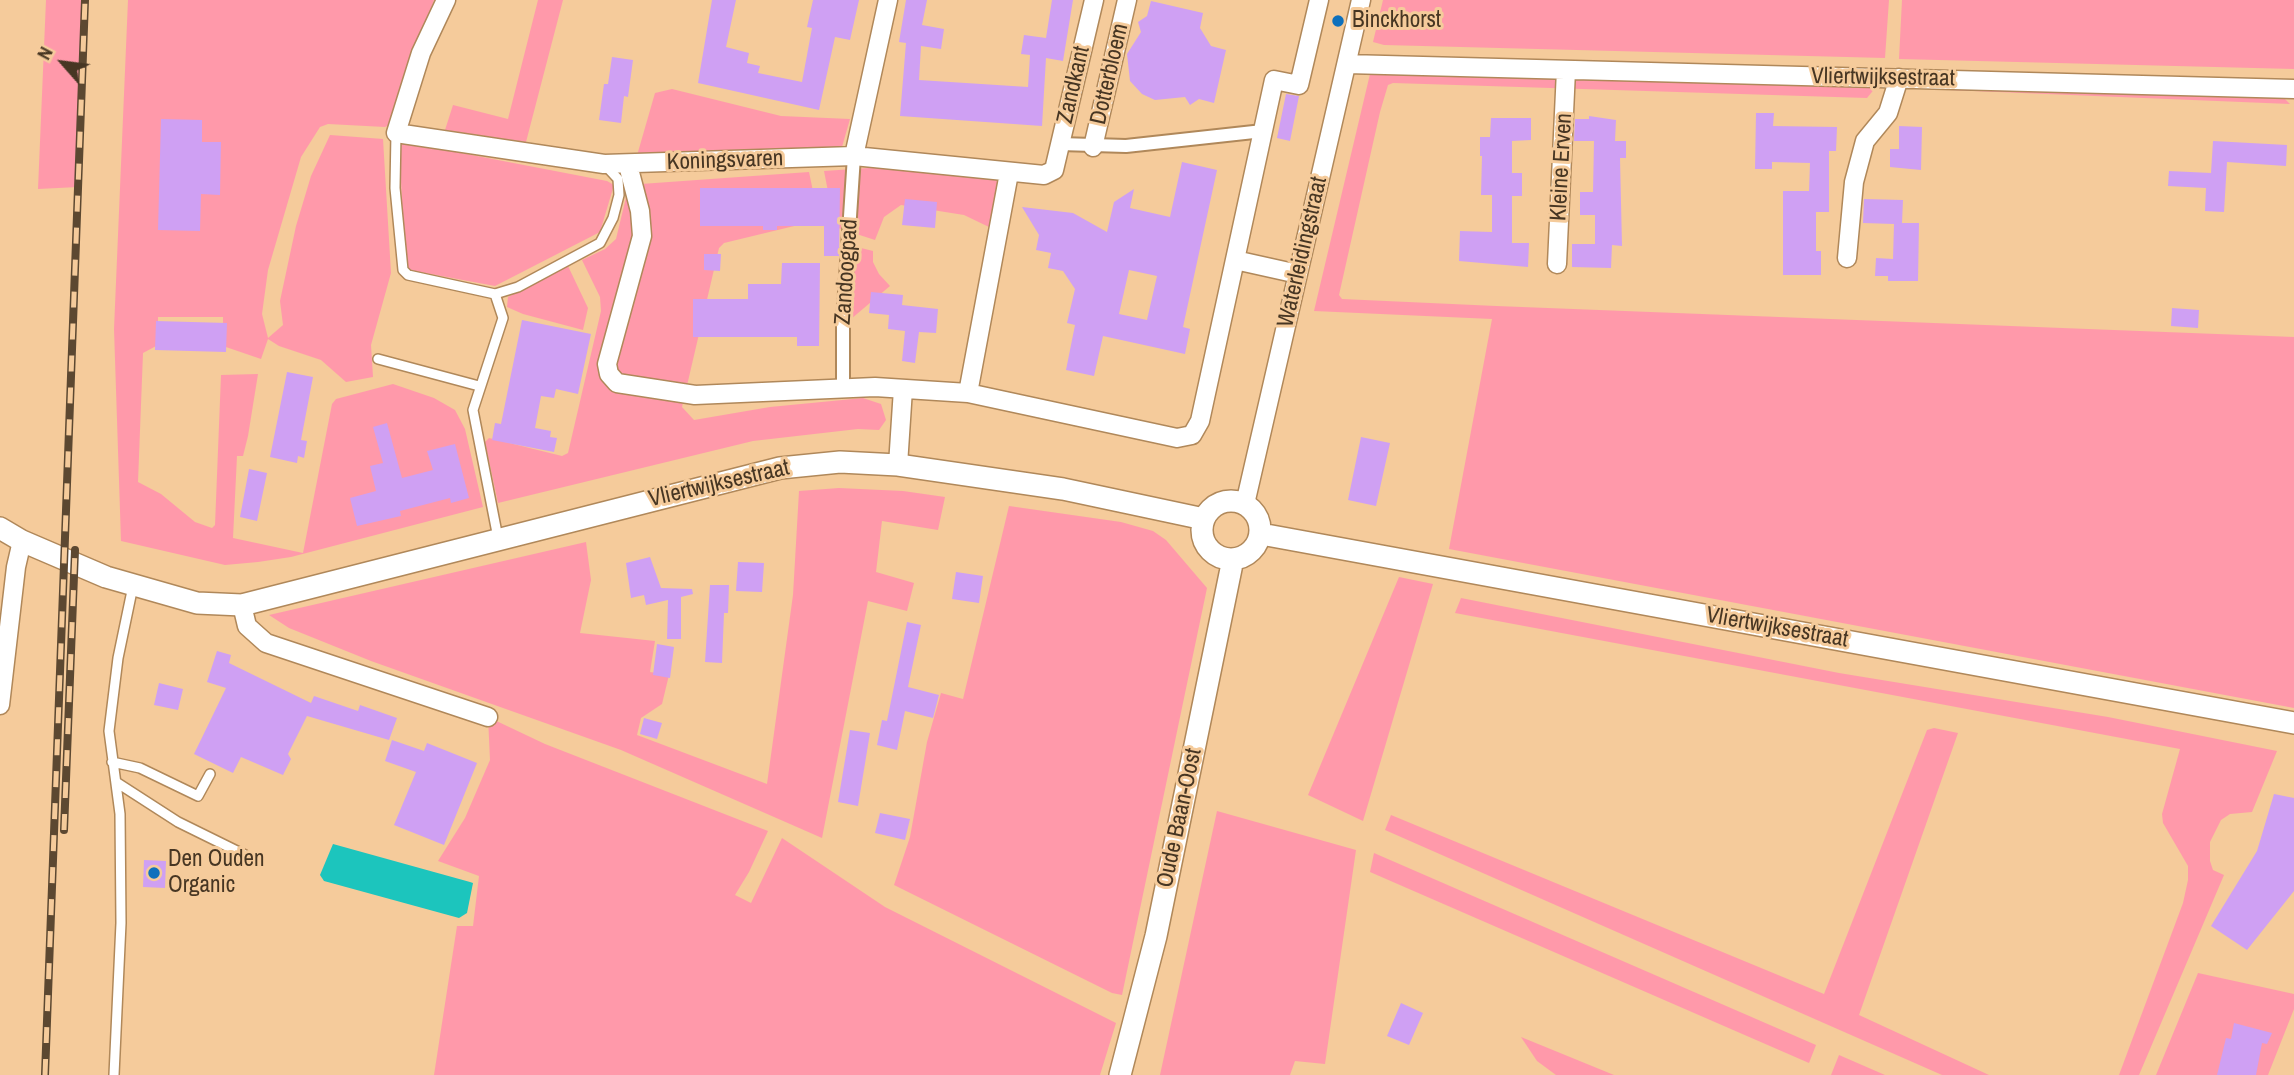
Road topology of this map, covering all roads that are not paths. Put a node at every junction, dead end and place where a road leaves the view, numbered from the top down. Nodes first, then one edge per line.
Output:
1 (446, 0) edge
2 (888, 0) edge
3 (1094, 0) edge
4 (1127, 0) edge
5 (1319, 0) edge
6 (1361, 0) edge
7 (1346, 64) junction
8 (1566, 70) junction
9 (1899, 78) junction
10 (2294, 89) edge
11 (1263, 131) junction
12 (396, 133) junction
13 (1060, 144) junction
14 (1093, 147) junction
15 (854, 156) junction
16 (604, 164) junction
17 (628, 165) junction
18 (1054, 170) joint
19 (1009, 173) junction
20 (1847, 258) dead end
21 (1235, 261) junction
22 (1557, 264) dead end
23 (1298, 274) junction
24 (495, 294) junction
25 (378, 359) dead end
26 (479, 386) junction
27 (843, 388) junction
28 (903, 389) junction
29 (968, 393) junction
30 (898, 465) junction
31 (1245, 504) junction
32 (1204, 519) junction
33 (0, 528) edge
34 (1261, 534) junction
35 (498, 538) junction
36 (22, 541) junction
37 (1233, 559) junction
38 (133, 585) junction
39 (242, 605) junction
40 (0, 705) edge
41 (488, 717) dead end
42 (2294, 723) edge
43 (112, 762) junction
44 (210, 774) dead end
45 (116, 782) junction
46 (245, 855) dead end
47 (114, 1075) edge
48 (1121, 1075) edge

1 - 12 street
2 - 15 street
3 - 13 street, Zandkant
4 - 14 street, Dotterbloem
5 - 11 street
6 - 7 street, Waterleidingstraat
7 - 8 street, Vliertwijksestraat
7 - 23 street, Waterleidingstraat
8 - 9 street, Vliertwijksestraat
8 - 22 street, Kleine Erven
9 - 10 street, Vliertwijksestraat
9 - 20 street
11 - 14 street
11 - 21 street
12 - 16 street, Koningsvaren
12 - 24 lane
13 - 14 street
13 - 18 street, Zandkant
15 - 17 street, Koningsvaren
15 - 19 street, Koningsvaren
15 - 27 street, Zandoogpad
16 - 17 street, Koningsvaren
16 - 24 lane
17 - 27 street
18 - 19 street, Koningsvaren
19 - 29 street
21 - 23 street
21 - 29 street
23 - 31 street, Waterleidingstraat
24 - 26 lane
25 - 26 lane
26 - 35 lane
27 - 28 street
28 - 29 street
28 - 30 street
30 - 32 street, Vliertwijksestraat
30 - 35 street, Vliertwijksestraat
31 - 32 street
31 - 34 street
32 - 37 street
33 - 36 street, Vliertwijksestraat
34 - 37 street
34 - 42 street, Vliertwijksestraat
35 - 39 street, Vliertwijksestraat
36 - 38 street, Vliertwijksestraat
36 - 40 street
37 - 48 street, Oude Baan-Oost
38 - 39 street, Vliertwijksestraat
38 - 43 lane
39 - 41 street
43 - 44 lane
43 - 45 lane
45 - 46 lane
45 - 47 lane

